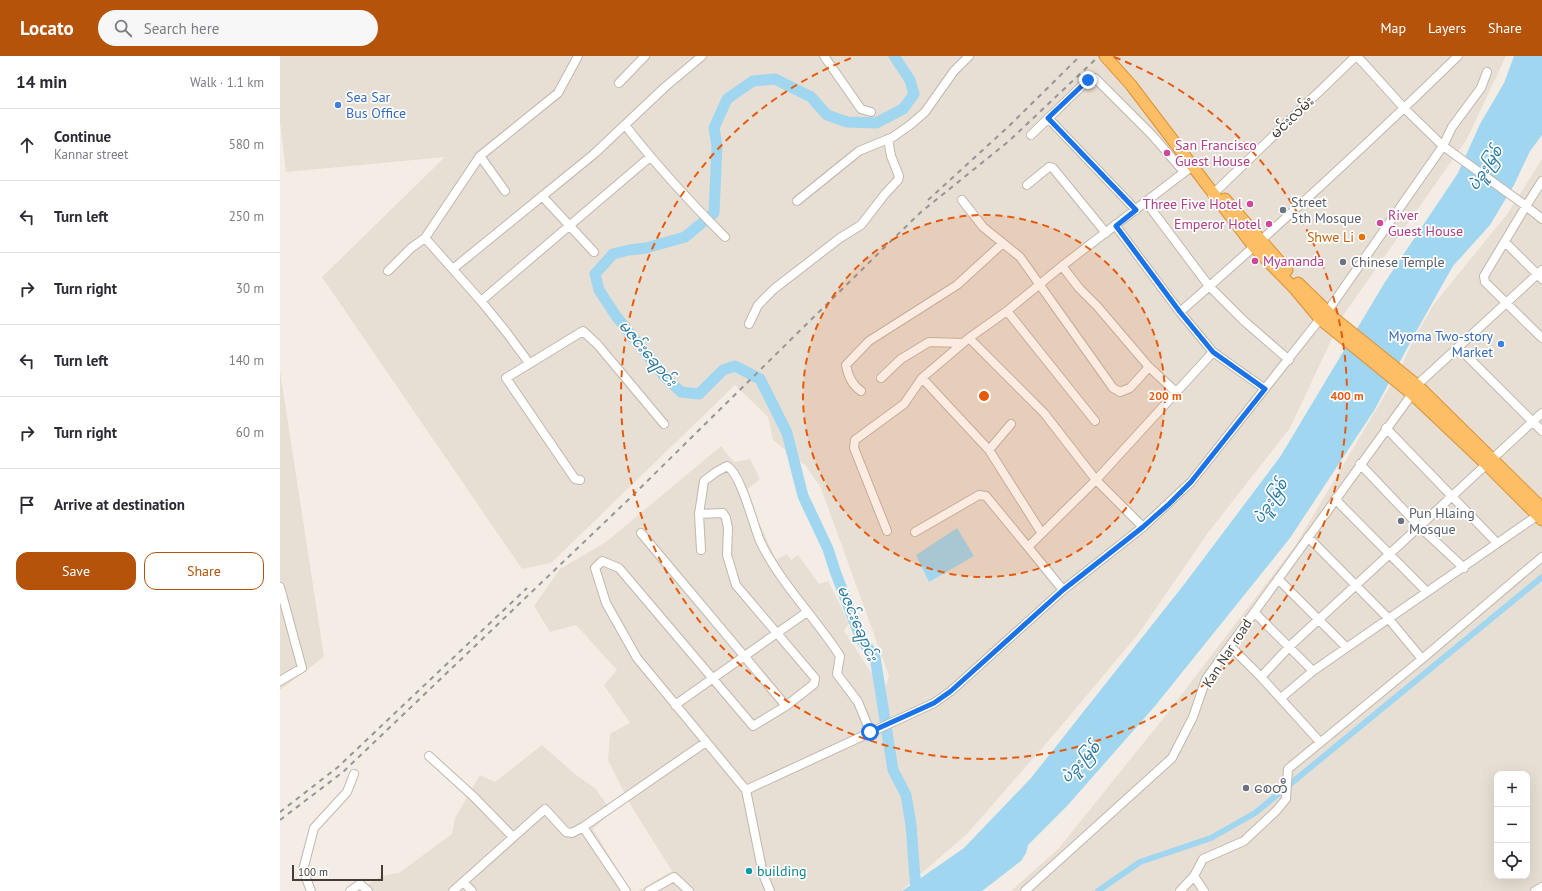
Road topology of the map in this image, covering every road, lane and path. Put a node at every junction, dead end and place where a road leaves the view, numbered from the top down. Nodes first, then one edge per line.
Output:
1 (578, 56) edge
2 (645, 56) edge
3 (702, 56) edge
4 (824, 56) edge
5 (969, 56) edge
6 (1108, 56) edge
7 (1356, 56) edge
8 (1458, 56) edge
9 (1487, 72) dead end
10 (620, 83) dead end
11 (1404, 108) junction
12 (871, 112) dead end
13 (1048, 118) junction
14 (625, 125) junction
15 (1031, 135) dead end
16 (888, 140) junction
17 (1443, 146) junction
18 (480, 156) junction
19 (650, 157) junction
20 (1188, 170) junction
21 (1542, 181) edge
22 (1027, 185) dead end
23 (505, 191) dead end
24 (1215, 193) junction
25 (542, 196) junction
26 (962, 200) dead end
27 (797, 202) dead end
28 (1146, 202) junction
29 (1526, 206) junction
30 (1136, 210) junction
31 (1542, 219) edge
32 (569, 226) junction
33 (1116, 226) junction
34 (1106, 233) junction
35 (725, 237) dead end
36 (425, 238) junction
37 (1505, 242) junction
38 (1003, 243) junction
39 (1257, 244) junction
40 (594, 252) dead end
41 (1062, 266) junction
42 (454, 268) junction
43 (388, 271) dead end
44 (1540, 274) edge
45 (1039, 285) junction
46 (1209, 286) junction
47 (481, 301) junction
48 (1506, 303) junction
49 (1007, 311) junction
50 (1180, 312) junction
51 (1327, 319) junction
52 (749, 324) dead end
53 (1542, 338) edge
54 (966, 340) junction
55 (1458, 347) junction
56 (1213, 352) junction
57 (1289, 360) junction
58 (529, 363) junction
59 (1149, 366) junction
60 (881, 378) dead end
61 (922, 378) junction
62 (1412, 388) junction
63 (1265, 389) junction
64 (861, 391) dead end
65 (1177, 393) junction
66 (1542, 413) edge
67 (1095, 421) dead end
68 (1532, 422) junction
69 (664, 424) dead end
70 (1012, 424) dead end
71 (1386, 428) junction
72 (1542, 431) edge
73 (989, 450) junction
74 (1490, 462) junction
75 (1360, 464) junction
76 (580, 480) dead end
77 (1096, 480) junction
78 (1453, 498) junction
79 (1335, 499) junction
80 (699, 514) junction
81 (1541, 514) edge
82 (1143, 527) junction
83 (1420, 527) junction
84 (887, 531) dead end
85 (915, 532) dead end
86 (1041, 532) junction
87 (641, 533) dead end
88 (1308, 537) junction
89 (1497, 543) junction
90 (1028, 547) junction
91 (701, 550) dead end
92 (1391, 554) junction
93 (1542, 557) edge
94 (1464, 568) junction
95 (1278, 579) junction
96 (1356, 586) junction
97 (280, 587) edge
98 (1063, 590) junction
99 (1426, 591) junction
100 (807, 612) junction
101 (1254, 612) junction
102 (1388, 618) junction
103 (1320, 619) junction
104 (776, 634) junction
105 (1230, 646) junction
106 (1290, 646) junction
107 (1346, 647) junction
108 (743, 655) junction
109 (1422, 659) junction
110 (1313, 671) junction
111 (1261, 677) junction
112 (713, 678) junction
113 (280, 681) edge
114 (1281, 698) junction
115 (675, 705) junction
116 (786, 706) junction
117 (873, 730) junction
118 (706, 742) junction
119 (1320, 742) junction
120 (429, 756) dead end
121 (354, 774) dead end
122 (746, 790) junction
123 (583, 827) junction
124 (513, 837) junction
125 (1194, 876) junction
126 (463, 882) junction
127 (1542, 887) edge
128 (311, 891) edge
129 (350, 891) edge
130 (368, 891) edge
131 (453, 891) edge
132 (472, 891) edge
133 (626, 891) edge
134 (649, 891) edge
135 (689, 891) edge
136 (770, 891) edge
137 (1025, 891) edge
138 (1180, 891) edge
139 (1204, 891) edge
140 (1535, 891) edge

1 - 18 street
2 - 10 street
3 - 14 street
4 - 12 street
5 - 16 street
6 - 20 highway
6 - 24 highway
7 - 11 street
7 - 24 street, မင်းလမ်း
8 - 11 street
9 - 17 street
11 - 17 street
11 - 39 street
13 - 15 street
13 - 20 street
13 - 30 street
14 - 19 street
14 - 25 street
16 - 27 street
16 - 52 street
17 - 29 street
17 - 51 street
18 - 23 street
18 - 36 street
19 - 32 street
19 - 35 street
20 - 24 highway
20 - 28 street
21 - 29 street
22 - 34 street
24 - 39 highway
25 - 32 street
25 - 42 street
26 - 38 street
28 - 30 street
28 - 46 street
29 - 31 street
29 - 37 street
30 - 33 street
32 - 40 street
32 - 47 street
33 - 34 street
33 - 50 street
34 - 41 street
36 - 42 street
36 - 43 street
37 - 44 street
37 - 48 street
38 - 45 street
38 - 64 street
39 - 46 street
39 - 51 highway
41 - 45 street
41 - 59 street
42 - 47 street
44 - 48 street, Kan Nar road
45 - 49 street
45 - 59 street
46 - 50 street
46 - 57 street
47 - 58 street
48 - 53 street
48 - 55 street, Kan Nar road
49 - 54 street
49 - 67 street
50 - 56 street
51 - 57 street
51 - 62 highway
54 - 60 street
54 - 61 street
54 - 77 street
55 - 62 street, Kan Nar road
55 - 68 street
56 - 63 street
56 - 65 street
57 - 63 street
58 - 69 street
58 - 76 street
59 - 65 street
61 - 73 street
61 - 84 street
62 - 71 street, Kan Nar road
62 - 74 highway
63 - 82 street
65 - 77 street
66 - 68 street
68 - 72 street
68 - 74 street
70 - 73 street
71 - 75 street, Kan Nar road
71 - 78 street
73 - 86 street
74 - 78 street
74 - 81 highway
75 - 79 street, Kan Nar road
75 - 83 street
77 - 82 street
77 - 86 street
78 - 83 street
78 - 89 street
79 - 88 street, Kan Nar road
79 - 92 street
80 - 91 street
80 - 100 street
80 - 104 street
81 - 89 street
82 - 98 street
83 - 92 street
83 - 94 street
85 - 90 street
86 - 90 street
87 - 108 street
88 - 95 street, Kan Nar road
88 - 96 street
89 - 94 street
90 - 98 street
92 - 96 street
92 - 99 street
93 - 109 street
94 - 99 street
95 - 101 street, Kan Nar road
95 - 103 street
96 - 102 street
96 - 103 street
97 - 113 street
98 - 117 street
99 - 102 street
100 - 104 street
100 - 117 street
101 - 105 street, Kan Nar road
101 - 106 street
102 - 107 street
102 - 109 street
103 - 106 street
103 - 107 street
104 - 108 street
104 - 116 street
105 - 111 street
105 - 137 street, Kan Nar road
106 - 110 street
106 - 111 street
107 - 110 street
108 - 112 street
108 - 116 street
109 - 119 street
110 - 114 street
111 - 114 street
112 - 115 street
112 - 115 street
112 - 116 street
114 - 119 street
115 - 118 street
117 - 122 street
118 - 122 street
118 - 123 street
119 - 125 street
120 - 124 street
121 - 128 street
122 - 136 street
123 - 124 street
123 - 133 street
124 - 126 street
125 - 138 street
125 - 139 street
126 - 131 street
126 - 132 street
127 - 140 street
129 - 130 street
134 - 135 street

